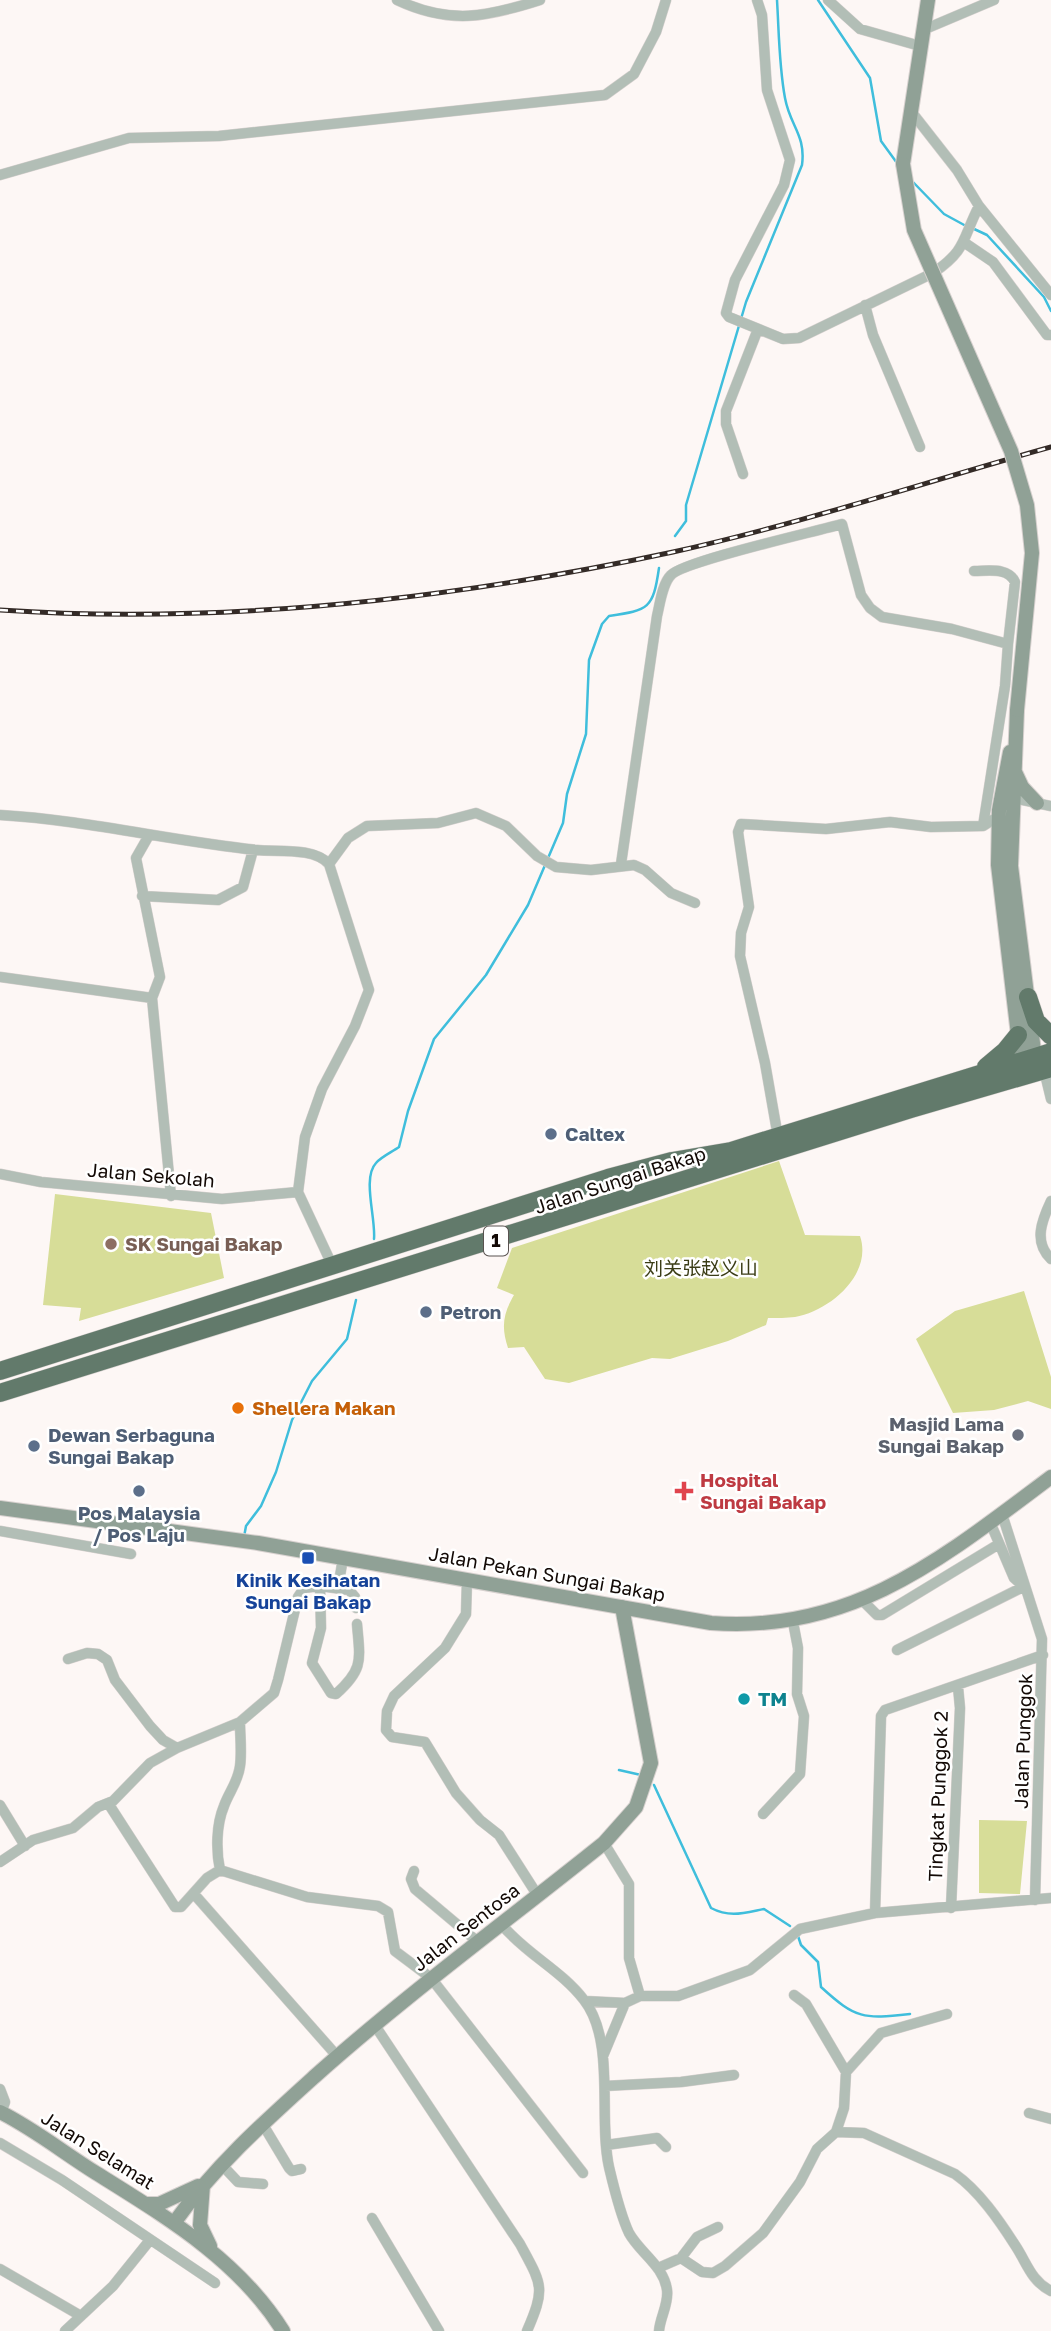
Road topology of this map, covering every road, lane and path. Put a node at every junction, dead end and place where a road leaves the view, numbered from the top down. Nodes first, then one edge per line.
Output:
1 (397, 0) edge
2 (540, 0) edge
3 (666, 0) edge
4 (757, 0) edge
5 (828, 0) edge
6 (928, 0) edge
7 (994, 0) edge
8 (923, 30) junction
9 (920, 46) junction
10 (910, 110) junction
11 (0, 175) edge
12 (979, 206) junction
13 (966, 240) junction
14 (1051, 295) edge
15 (865, 305) junction
16 (758, 329) junction
17 (1051, 335) edge
18 (920, 447) dead end
19 (743, 474) dead end
20 (974, 571) dead end
21 (1008, 644) junction
22 (1015, 734) junction
23 (1015, 771) junction
24 (1013, 798) junction
25 (1044, 804) edge
26 (0, 815) edge
27 (1003, 815) junction
28 (983, 825) junction
29 (999, 834) junction
30 (148, 837) junction
31 (253, 850) junction
32 (329, 864) junction
33 (621, 864) junction
34 (142, 896) junction
35 (695, 903) dead end
36 (0, 978) edge
37 (1028, 997) junction
38 (152, 998) junction
39 (1018, 1035) junction
40 (1051, 1036) edge
41 (1037, 1065) edge
42 (971, 1076) junction
43 (1051, 1099) edge
44 (778, 1137) junction
45 (0, 1174) edge
46 (298, 1192) junction
47 (171, 1196) junction
48 (1051, 1201) edge
49 (1051, 1259) edge
50 (333, 1267) junction
51 (0, 1371) edge
52 (0, 1393) edge
53 (1051, 1477) edge
54 (0, 1508) edge
55 (996, 1518) junction
56 (0, 1531) edge
57 (999, 1544) junction
58 (952, 1548) junction
59 (131, 1554) dead end
60 (343, 1558) junction
61 (961, 1565) junction
62 (467, 1580) junction
63 (320, 1586) junction
64 (1023, 1587) junction
65 (338, 1588) junction
66 (863, 1601) junction
67 (622, 1607) junction
68 (356, 1608) dead end
69 (793, 1622) junction
70 (356, 1624) dead end
71 (897, 1650) dead end
72 (1043, 1655) junction
73 (68, 1659) dead end
74 (958, 1686) junction
75 (240, 1722) junction
76 (1046, 1733) edge
77 (177, 1748) junction
78 (108, 1803) junction
79 (0, 1805) edge
80 (763, 1814) dead end
81 (604, 1843) junction
82 (25, 1846) junction
83 (0, 1862) edge
84 (220, 1870) junction
85 (414, 1871) dead end
86 (194, 1894) junction
87 (538, 1896) junction
88 (1051, 1898) edge
89 (1035, 1900) junction
90 (951, 1908) junction
91 (875, 1913) junction
92 (502, 1925) junction
93 (478, 1942) junction
94 (431, 1978) junction
95 (794, 1995) dead end
96 (640, 1996) junction
97 (585, 2001) junction
98 (625, 2003) junction
99 (947, 2014) dead end
100 (374, 2024) junction
101 (337, 2056) junction
102 (603, 2056) junction
103 (846, 2073) junction
104 (734, 2075) dead end
105 (605, 2086) junction
106 (0, 2089) edge
107 (1, 2113) edge
108 (1029, 2113) dead end
109 (1051, 2119) edge
110 (262, 2123) junction
111 (836, 2132) junction
112 (0, 2143) edge
113 (606, 2145) junction
114 (666, 2147) dead end
115 (221, 2164) junction
116 (301, 2169) dead end
117 (583, 2174) dead end
118 (203, 2183) junction
119 (263, 2184) dead end
120 (147, 2204) junction
121 (372, 2218) dead end
122 (174, 2222) junction
123 (718, 2227) dead end
124 (150, 2240) junction
125 (212, 2250) junction
126 (681, 2258) junction
127 (658, 2268) junction
128 (0, 2269) edge
129 (215, 2283) dead end
130 (1051, 2291) edge
131 (81, 2316) junction
132 (65, 2331) edge
133 (283, 2331) edge
134 (439, 2331) edge
135 (527, 2331) edge
136 (659, 2331) edge

1 - 2 street
3 - 11 street
4 - 16 street
5 - 9 street
6 - 8 street
7 - 8 street
8 - 9 street
9 - 10 street
10 - 12 street
10 - 22 street, bridge
12 - 13 street
12 - 14 street
13 - 15 street
13 - 17 street
15 - 16 street
15 - 18 street
16 - 19 street
20 - 21 street
21 - 28 street
21 - 33 street
22 - 23 street
22 - 27 street
23 - 24 street
23 - 25 street
24 - 25 street
24 - 27 street
25 - 27 street
26 - 30 street
27 - 28 street
27 - 29 street
27 - 37 street
28 - 29 street
28 - 44 street
29 - 39 street
30 - 31 street
30 - 34 street
31 - 32 street
31 - 34 street
32 - 33 street
32 - 46 street
33 - 35 street
34 - 38 street
36 - 38 street
37 - 40 highway
37 - 41 street
38 - 47 street
39 - 41 street
39 - 42 highway
41 - 42 highway, Jalan Sungai Bakap / 1
41 - 43 street
41 - 52 highway, Jalan Sungai Bakap / 1
42 - 44 highway, Jalan Sungai Bakap / 1
44 - 50 highway, Jalan Sungai Bakap / 1
45 - 47 street, Jalan Sekolah
46 - 47 street, Jalan Sekolah
46 - 50 street
48 - 49 street
50 - 51 highway, Jalan Sungai Bakap / 1
53 - 55 street, Jalan Pekan Sungai Bakap
54 - 60 street, Jalan Pekan Sungai Bakap
55 - 57 street, Jalan Punggok
55 - 58 street, Jalan Pekan Sungai Bakap
55 - 64 street, Jalan Punggok
56 - 59 street
57 - 61 street
57 - 64 street, Jalan Punggok
58 - 61 street
58 - 66 street, Jalan Pekan Sungai Bakap
60 - 62 street, Jalan Pekan Sungai Bakap
60 - 65 street
61 - 66 street
62 - 67 street, Jalan Pekan Sungai Bakap
62 - 87 street
63 - 65 street
63 - 70 street
63 - 75 street
64 - 71 street
64 - 72 street, Jalan Punggok
65 - 68 street
66 - 69 street, Jalan Pekan Sungai Bakap
67 - 69 street, Jalan Pekan Sungai Bakap
67 - 81 street, Jalan Sentosa
69 - 80 street
72 - 74 street
72 - 76 street, Jalan Punggok
73 - 77 street
74 - 90 street, Tingkat Punggok 2
74 - 91 street
75 - 77 street
75 - 84 street
76 - 89 street, Jalan Punggok
77 - 78 street
78 - 82 street
78 - 86 street
79 - 82 street
81 - 87 street, Jalan Sentosa
81 - 96 street
82 - 83 street
84 - 86 street
84 - 94 street
85 - 93 street
86 - 101 street
87 - 92 street, Jalan Sentosa
88 - 89 street
89 - 90 street
90 - 91 street
91 - 96 street
92 - 93 street, Jalan Sentosa
92 - 97 street
93 - 94 street, Jalan Sentosa
94 - 100 street, Jalan Sentosa
94 - 117 street
95 - 103 street
96 - 98 street
97 - 98 street
97 - 102 street
98 - 102 street
99 - 103 street
100 - 101 street, Jalan Sentosa
100 - 135 street
101 - 110 street, Jalan Sentosa
102 - 105 street
103 - 111 street
104 - 105 street
105 - 113 street
106 - 107 street
107 - 120 street, Jalan Selamat
108 - 109 street
110 - 115 street, Jalan Sentosa
110 - 116 street
111 - 126 street
111 - 130 street
112 - 124 street
113 - 114 street
113 - 127 street
115 - 118 street, Jalan Sentosa
115 - 119 street
118 - 120 street
118 - 122 street, Jalan Sentosa
118 - 125 street
120 - 122 street, Jalan Selamat
121 - 134 street
122 - 125 street, Jalan Selamat
123 - 126 street
124 - 129 street
124 - 131 street
125 - 133 street, Jalan Selamat
126 - 127 street
127 - 136 street
128 - 131 street
131 - 132 street

